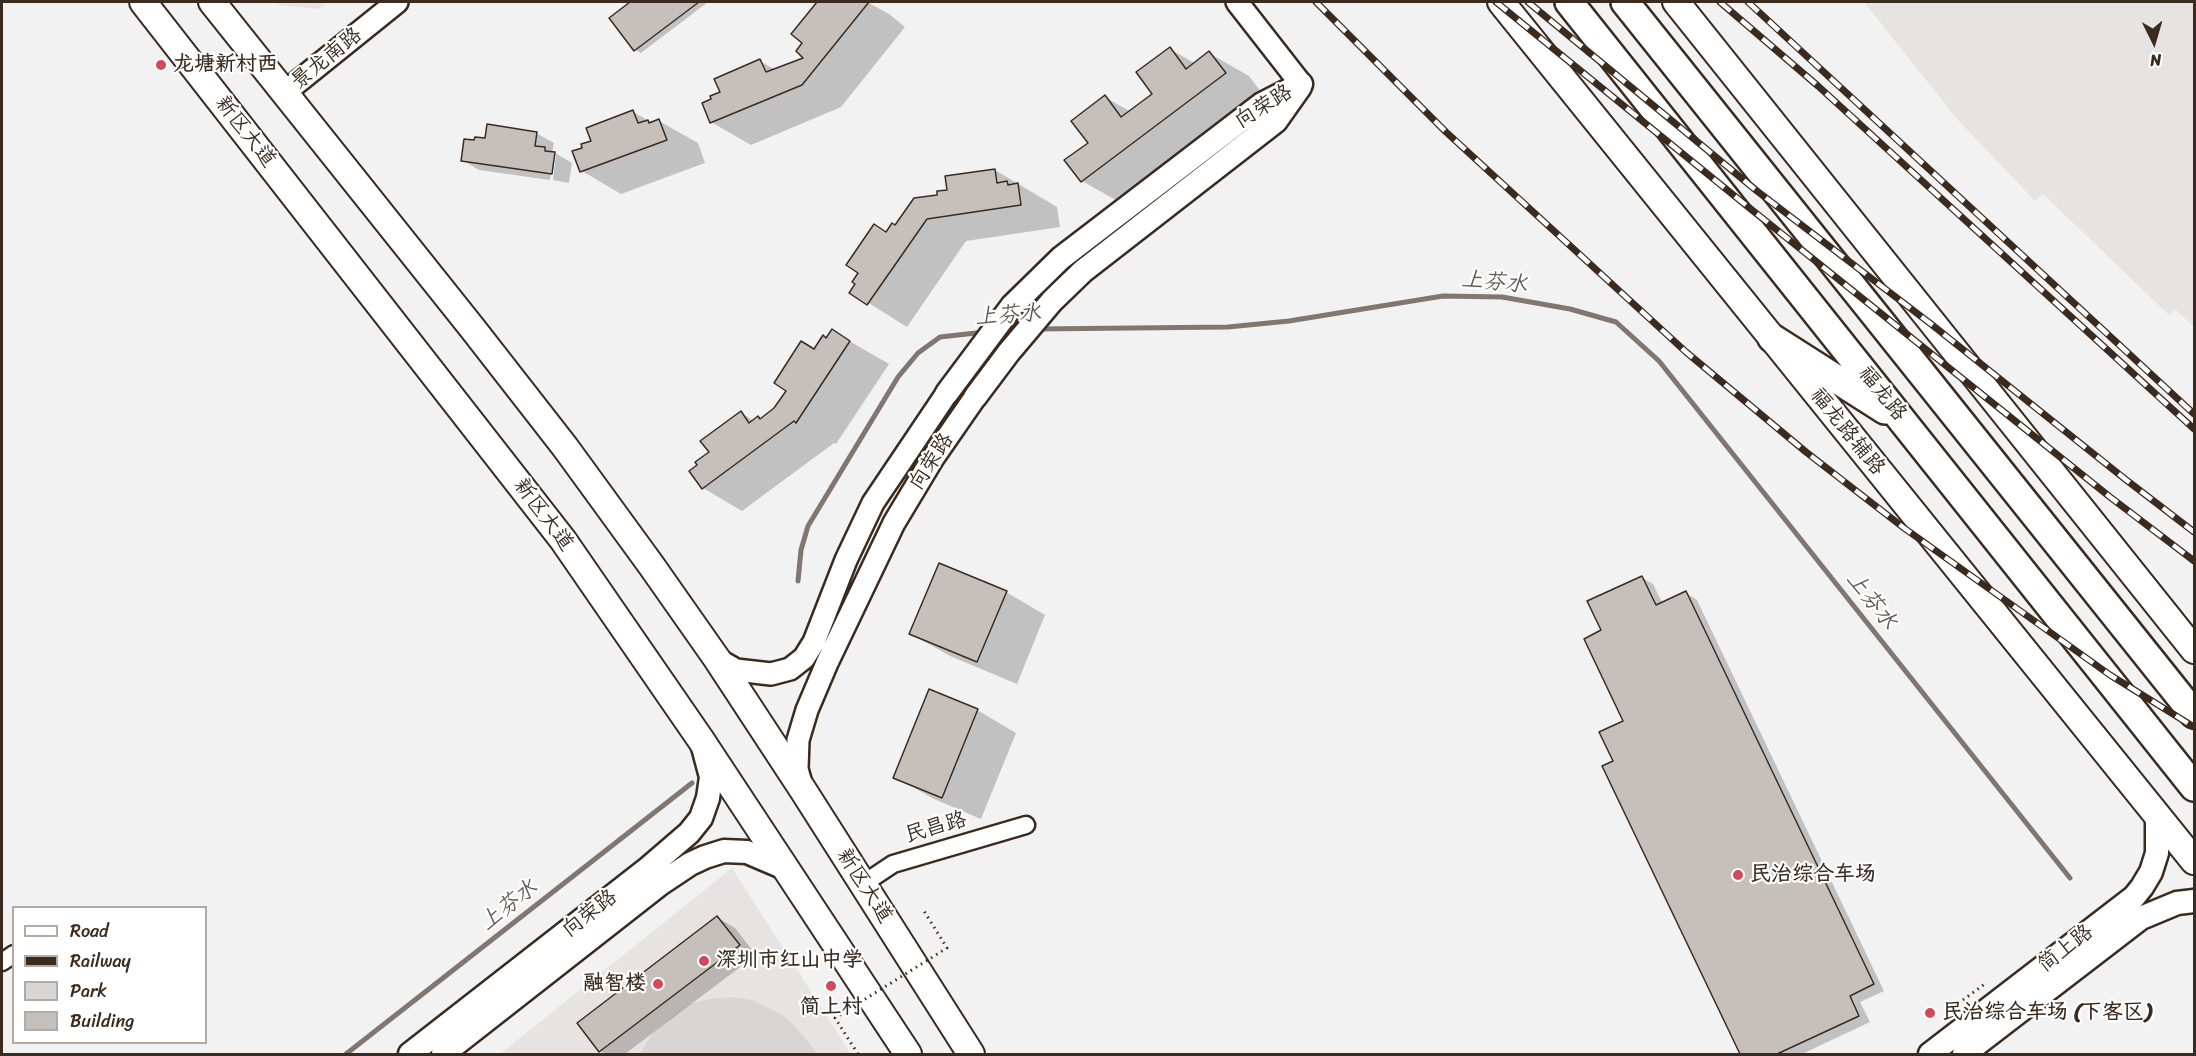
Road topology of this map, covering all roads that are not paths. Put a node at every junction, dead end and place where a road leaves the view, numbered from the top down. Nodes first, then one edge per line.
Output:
1 (143, 2) edge
2 (212, 2) edge
3 (397, 2) edge
4 (1236, 2) edge
5 (1501, 2) edge
6 (1569, 2) edge
7 (1625, 2) edge
8 (1676, 2) edge
9 (1301, 84) junction
10 (284, 93) junction
11 (1772, 338) junction
12 (947, 393) joint
13 (976, 396) joint
14 (1904, 423) junction
15 (2194, 650) edge
16 (717, 659) junction
17 (2194, 714) edge
18 (701, 740) junction
19 (2194, 787) edge
20 (802, 790) junction
21 (2157, 816) junction
22 (1026, 825) dead end
23 (2194, 861) edge
24 (787, 869) junction
25 (863, 884) junction
26 (2194, 901) edge
27 (410, 1054) edge
28 (443, 1054) edge
29 (908, 1054) edge
30 (971, 1054) edge
31 (1930, 1054) edge
32 (1964, 1054) edge

1 - 18 main road, 新区大道
2 - 10 main road, 新区大道
3 - 10 street, 景龙南路
4 - 9 street
5 - 11 main road, 福龙路辅路
6 - 14 highway, 福龙路
7 - 17 highway, 福龙路
8 - 15 main road
9 - 12 main road, 向荣路
9 - 13 main road, 向荣路
10 - 16 main road, 新区大道
11 - 14 highway
11 - 21 main road, 福龙路辅路
12 - 16 street, 向荣路
13 - 20 street, 向荣路
14 - 19 highway, 福龙路
16 - 20 main road, 新区大道
18 - 24 main road, 新区大道
18 - 27 main road, 向荣路
20 - 25 main road, 新区大道
21 - 23 main road, 福龙路辅路
21 - 31 main road, 简上路
22 - 25 street, 民昌路
24 - 28 main road, 向荣路
24 - 29 main road, 新区大道
25 - 30 main road, 新区大道
26 - 32 main road, 简上路

